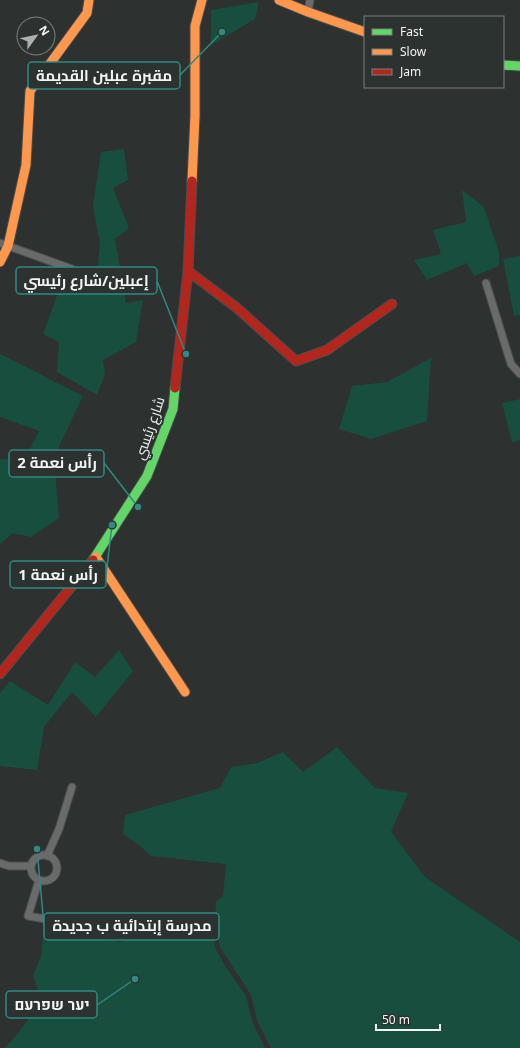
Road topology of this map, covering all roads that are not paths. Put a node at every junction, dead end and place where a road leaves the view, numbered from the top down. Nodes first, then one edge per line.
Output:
1 (90, 0) edge
2 (202, 0) edge
3 (279, 0) edge
4 (310, 0) edge
5 (308, 12) junction
6 (364, 32) edge
7 (504, 65) edge
8 (520, 66) edge
9 (4, 245) edge
10 (0, 262) edge
11 (72, 269) dead end
12 (188, 271) junction
13 (486, 283) dead end
14 (392, 304) dead end
15 (520, 374) edge
16 (96, 557) junction
17 (0, 674) edge
18 (185, 692) dead end
19 (72, 786) dead end
20 (47, 856) junction
21 (0, 862) edge
22 (31, 866) junction
23 (39, 880) junction
24 (125, 932) dead end

1 - 9 street
2 - 12 street, شارع رئيسي
3 - 5 street
4 - 5 street
5 - 6 street
7 - 8 street
9 - 10 street
9 - 11 street
12 - 14 street
12 - 16 street, شارع رئيسي
13 - 15 street
16 - 17 street, شارع رئيسي
16 - 18 street
19 - 20 street
20 - 22 street
20 - 23 street
21 - 22 street
22 - 23 street
23 - 24 street

